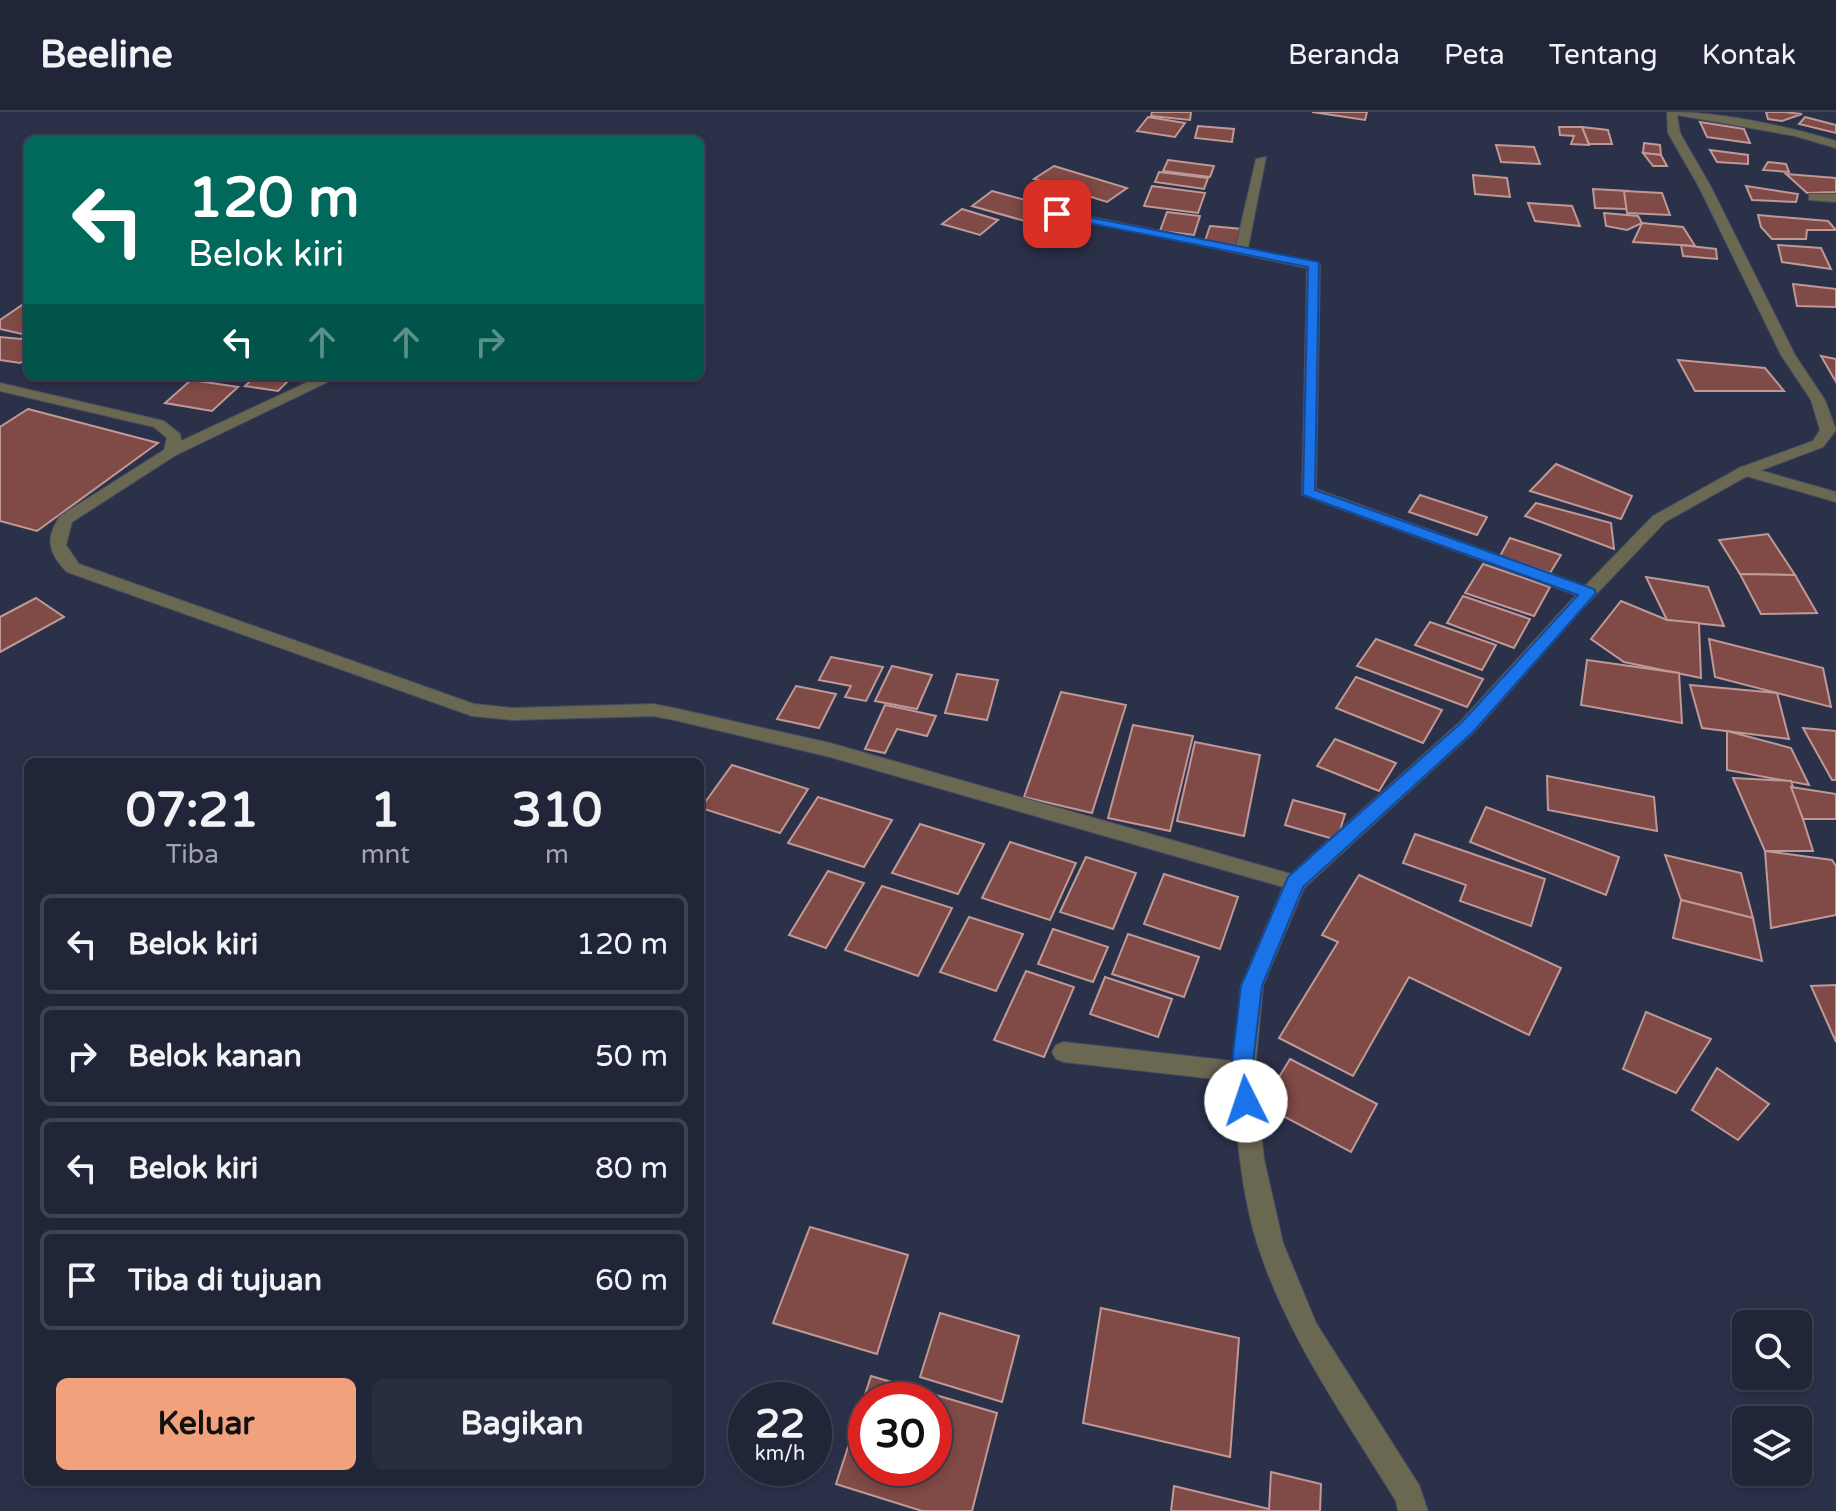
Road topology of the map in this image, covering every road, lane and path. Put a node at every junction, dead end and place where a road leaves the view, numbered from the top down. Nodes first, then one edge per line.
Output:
1 (1672, 112) edge
2 (1680, 112) edge
3 (1836, 145) edge
4 (1262, 159) dead end
5 (1813, 197) dead end
6 (1836, 198) edge
7 (1057, 214) dead end
8 (1241, 250) junction
9 (324, 380) edge
10 (0, 387) edge
11 (171, 452) junction
12 (1745, 471) junction
13 (1836, 497) edge
14 (1588, 593) junction
15 (1295, 883) junction
16 (1064, 1052) dead end
17 (1243, 1072) junction
18 (1413, 1511) edge

1 - 12 street
2 - 3 street
4 - 8 street
5 - 6 street
7 - 8 street
8 - 14 street
9 - 11 street
10 - 11 street
11 - 15 street
12 - 13 street
12 - 14 street
14 - 15 street
15 - 17 street
16 - 17 street
17 - 18 street

